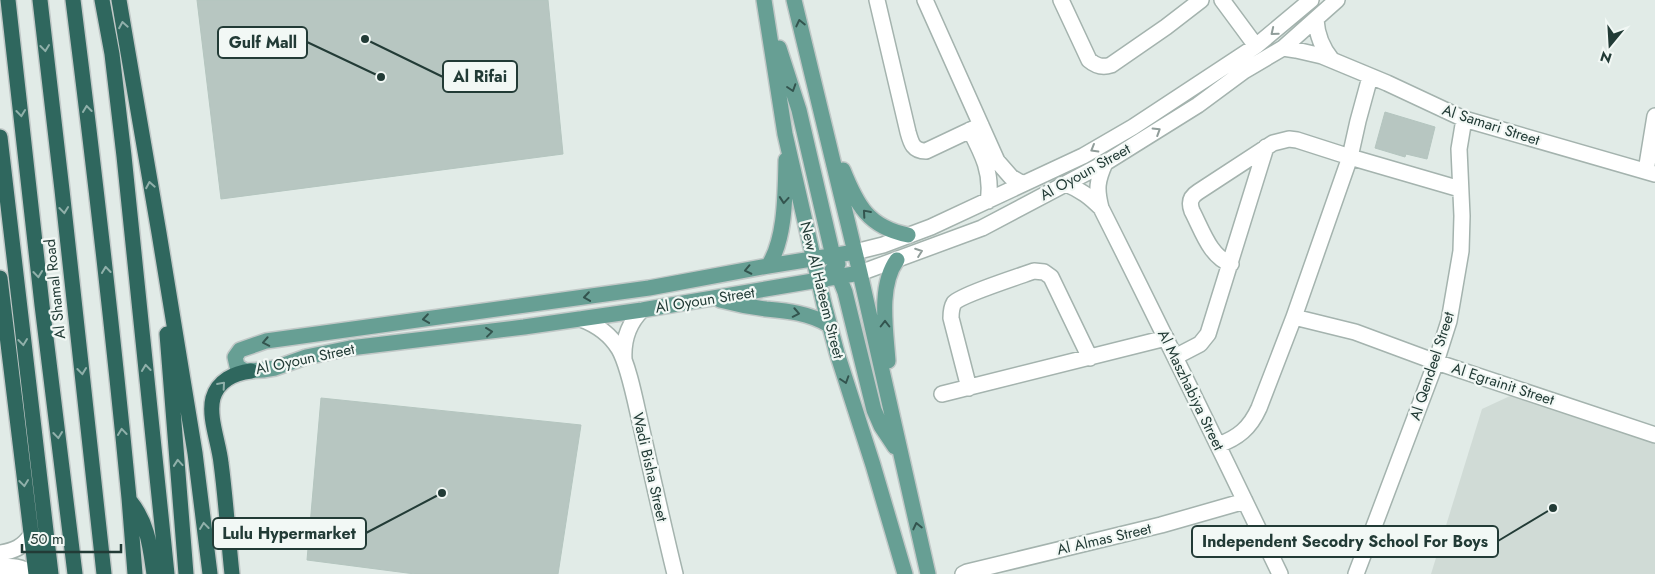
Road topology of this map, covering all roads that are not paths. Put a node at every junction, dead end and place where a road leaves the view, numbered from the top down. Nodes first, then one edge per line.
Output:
1 (40, 0) edge
2 (74, 0) edge
3 (102, 0) edge
4 (119, 0) edge
5 (794, 0) edge
6 (877, 0) edge
7 (925, 0) edge
8 (1061, 0) edge
9 (1201, 0) edge
10 (1222, 0) edge
11 (1312, 0) edge
12 (1337, 0) edge
13 (765, 4) edge
14 (9, 6) edge
15 (1316, 20) junction
16 (1256, 46) junction
17 (1284, 48) junction
18 (1334, 61) junction
19 (1370, 77) junction
20 (1655, 116) edge
21 (1464, 119) junction
22 (976, 128) junction
23 (785, 134) junction
24 (0, 137) edge
25 (827, 138) junction
26 (1266, 147) junction
27 (989, 156) junction
28 (1350, 157) junction
29 (1106, 163) junction
30 (1651, 173) edge
31 (1023, 184) junction
32 (1066, 184) junction
33 (1460, 189) junction
34 (988, 200) junction
35 (1101, 208) junction
36 (159, 233) junction
37 (908, 235) junction
38 (855, 252) junction
39 (833, 256) junction
40 (814, 258) junction
41 (897, 260) junction
42 (1231, 264) junction
43 (768, 266) junction
44 (860, 273) junction
45 (839, 277) junction
46 (0, 278) edge
47 (818, 280) junction
48 (713, 299) junction
49 (642, 310) junction
50 (1294, 317) junction
51 (581, 319) junction
52 (829, 325) junction
53 (1166, 338) junction
54 (1175, 357) junction
55 (1090, 358) junction
56 (624, 360) junction
57 (1436, 362) junction
58 (251, 371) junction
59 (969, 388) junction
60 (886, 390) junction
61 (942, 394) dead end
62 (1655, 435) edge
63 (1218, 445) junction
64 (154, 451) junction
65 (900, 454) junction
66 (129, 500) junction
67 (1245, 501) junction
68 (31, 535) junction
69 (0, 553) edge
70 (0, 567) edge
71 (185, 569) edge
72 (31, 574) edge
73 (36, 574) edge
74 (51, 574) edge
75 (75, 574) edge
76 (104, 574) edge
77 (135, 574) edge
78 (154, 574) edge
79 (167, 574) edge
80 (210, 574) edge
81 (232, 574) edge
82 (675, 574) edge
83 (905, 574) edge
84 (928, 574) edge
85 (963, 574) edge
86 (1280, 574) edge
87 (1356, 574) edge

1 -> 76 highway, Al Shamal Road
66 -> 2 highway
64 -> 3 highway
36 -> 4 highway
25 -> 5 main road
6 - 22 street
7 - 22 street
8 - 9 street
10 - 16 street
11 -> 16 street, Al Oyoun Street
12 - 15 street, Al Oyoun Street
13 - 23 main road, New Al Hateem Street
13 -> 39 main road
14 -> 75 highway
15 - 17 street, Al Oyoun Street
15 - 18 street
16 -> 31 street, Al Oyoun Street
17 - 18 street, Al Samari Street
29 -> 17 street, Al Oyoun Street
18 - 19 street, Al Samari Street
19 - 21 street, Al Samari Street
19 - 28 street
20 - 30 street
21 - 30 street, Al Samari Street
21 - 33 street, Al Qendeel Street
22 - 27 street
23 - 40 main road, New Al Hateem Street
23 -> 43 main road
24 -> 74 highway
37 -> 25 main road
25 - 38 main road
26 - 28 street
26 - 42 street
26 - 42 street
27 - 31 street
27 - 34 street
28 - 33 street
28 - 50 street
29 - 32 street, Al Oyoun Street
29 - 35 street, Al Maszhabiya Street
31 - 34 street, Al Oyoun Street
32 - 35 street, Al Maszhabiya Street
41 -> 32 street, Al Oyoun Street
33 - 57 street, Al Qendeel Street
34 - 37 street, Al Oyoun Street
35 - 53 street, Al Maszhabiya Street
71 -> 36 highway
80 -> 36 highway
37 - 38 street, Al Oyoun Street
38 - 39 main road, Al Oyoun Street
38 - 44 main road
39 - 40 main road, Al Oyoun Street
39 - 44 main road
40 - 43 main road, Al Oyoun Street
40 - 45 main road
40 - 47 main road, New Al Hateem Street
41 - 44 street, Al Oyoun Street
60 -> 41 main road
42 - 54 street
43 -> 58 main road, Al Oyoun Street
44 - 45 main road, Al Oyoun Street
44 - 60 main road
45 - 47 main road, Al Oyoun Street
45 - 65 main road
46 -> 68 highway
47 - 48 main road, Al Oyoun Street
47 - 52 main road, New Al Hateem Street
48 - 49 main road, Al Oyoun Street
48 -> 52 main road
49 - 51 main road, Al Oyoun Street
49 - 56 street, Wadi Bisha Street
50 - 57 street, Al Egrainit Street
50 - 63 street
51 - 56 street, Wadi Bisha Street
58 -> 51 main road, Al Oyoun Street
52 -> 83 main road, New Al Hateem Street
53 - 54 street, Al Maszhabiya Street
53 - 55 street
54 - 63 street, Al Maszhabiya Street
55 - 59 street
55 - 59 street
56 - 82 street, Wadi Bisha Street
57 - 62 street, Al Egrainit Street
57 - 87 street, Al Qendeel Street
81 -> 58 highway
59 - 61 street
60 - 65 main road
63 - 67 street, Al Maszhabiya Street
64 - 71 highway
64 - 79 highway
84 -> 65 main road
66 - 77 highway
66 - 78 highway
67 - 85 street, Al Almas Street
67 - 86 street, Al Maszhabiya Street
68 - 69 street
68 - 73 highway
70 - 72 street

